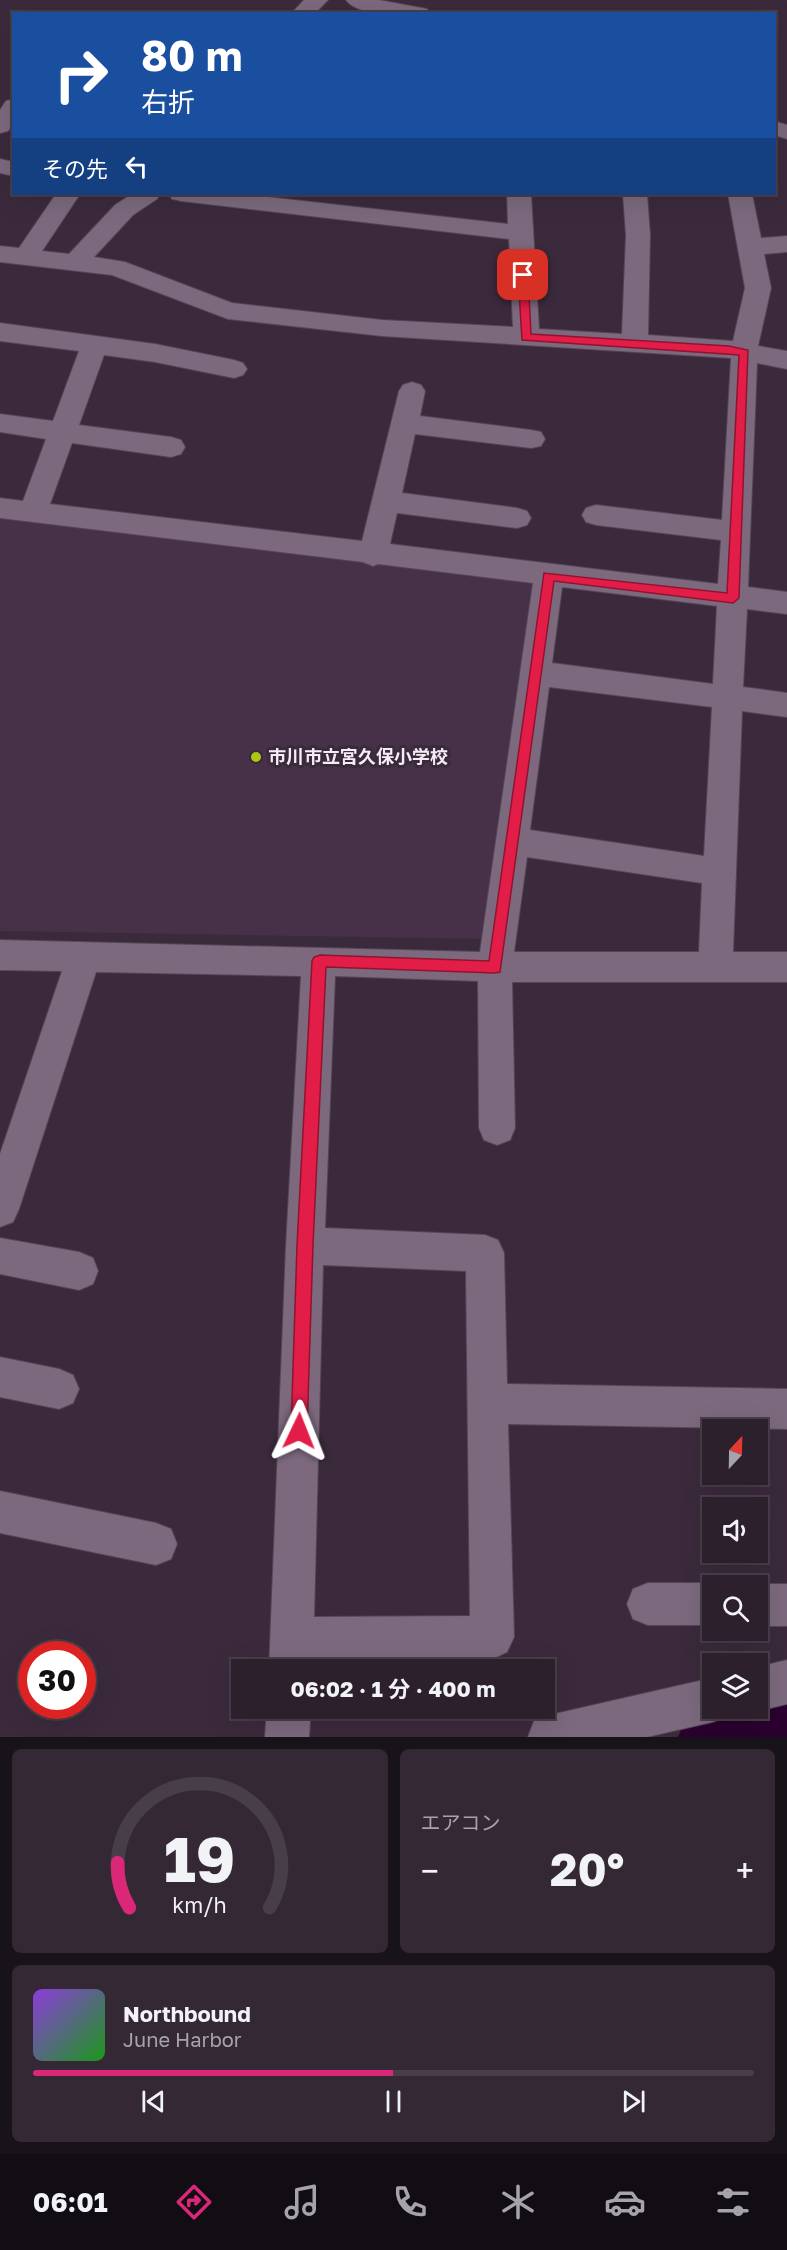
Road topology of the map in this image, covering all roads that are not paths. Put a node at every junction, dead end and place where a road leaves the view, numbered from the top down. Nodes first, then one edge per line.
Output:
1 (316, 0) edge
2 (357, 0) edge
3 (303, 12) edge
4 (408, 12) edge
5 (67, 195) edge
6 (146, 195) edge
7 (189, 195) edge
8 (350, 195) edge
9 (519, 195) edge
10 (636, 195) edge
11 (740, 195) edge
12 (333, 212) junction
13 (521, 233) junction
14 (787, 244) edge
15 (750, 247) junction
16 (0, 254) edge
17 (26, 256) junction
18 (76, 262) junction
19 (0, 332) edge
20 (526, 337) junction
21 (635, 344) junction
22 (94, 345) junction
23 (744, 352) junction
24 (787, 360) edge
25 (234, 369) dead end
26 (412, 391) dead end
27 (0, 423) edge
28 (405, 423) junction
29 (63, 431) junction
30 (531, 439) dead end
31 (171, 447) dead end
32 (386, 501) junction
33 (0, 508) edge
34 (33, 513) junction
35 (596, 515) dead end
36 (517, 518) dead end
37 (736, 532) junction
38 (373, 555) junction
39 (549, 576) junction
40 (733, 598) junction
41 (787, 603) edge
42 (535, 673) junction
43 (728, 697) junction
44 (787, 705) edge
45 (512, 841) junction
46 (720, 872) junction
47 (0, 955) edge
48 (84, 957) junction
49 (320, 961) junction
50 (716, 966) junction
51 (495, 967) junction
52 (787, 967) edge
53 (497, 1128) dead end
54 (10, 1149) edge
55 (0, 1209) edge
56 (305, 1245) junction
57 (0, 1256) edge
58 (79, 1271) dead end
59 (0, 1377) edge
60 (59, 1389) dead end
61 (488, 1404) junction
62 (787, 1409) edge
63 (0, 1512) edge
64 (156, 1544) dead end
65 (648, 1604) dead end
66 (702, 1604) edge
67 (768, 1605) edge
68 (787, 1605) edge
69 (292, 1654) edge
70 (787, 1682) edge
71 (768, 1687) edge
72 (702, 1702) edge
73 (288, 1719) edge
74 (287, 1737) edge
75 (550, 1737) edge

1 - 3 street
2 - 4 street
5 - 17 street
6 - 18 street
7 - 12 street
8 - 12 street
9 - 13 street
10 - 21 street
11 - 15 street
12 - 13 street
13 - 20 street
14 - 15 street
15 - 23 street
16 - 17 street
17 - 18 street
18 - 20 street
19 - 22 street
20 - 21 street
21 - 23 street
22 - 25 street
22 - 29 street
23 - 24 street
23 - 37 street
26 - 28 street
27 - 29 street
28 - 30 street
28 - 32 street
29 - 31 street
29 - 34 street
32 - 36 street
32 - 38 street
33 - 34 street
34 - 38 street
35 - 37 street
37 - 40 street
38 - 39 street
39 - 40 street
39 - 42 street
40 - 41 street
40 - 43 street
42 - 43 street
42 - 45 street
43 - 44 street
43 - 46 street
45 - 46 street
45 - 51 street
46 - 50 street
47 - 48 street
48 - 49 street
48 - 54 street
49 - 51 street
49 - 56 street
50 - 51 street
50 - 52 street
51 - 53 street
54 - 55 street
56 - 61 street
56 - 69 street
57 - 58 street
59 - 60 street
61 - 62 street
61 - 69 street
63 - 64 street
65 - 66 street
67 - 68 street
70 - 71 street
72 - 75 street
73 - 74 street

